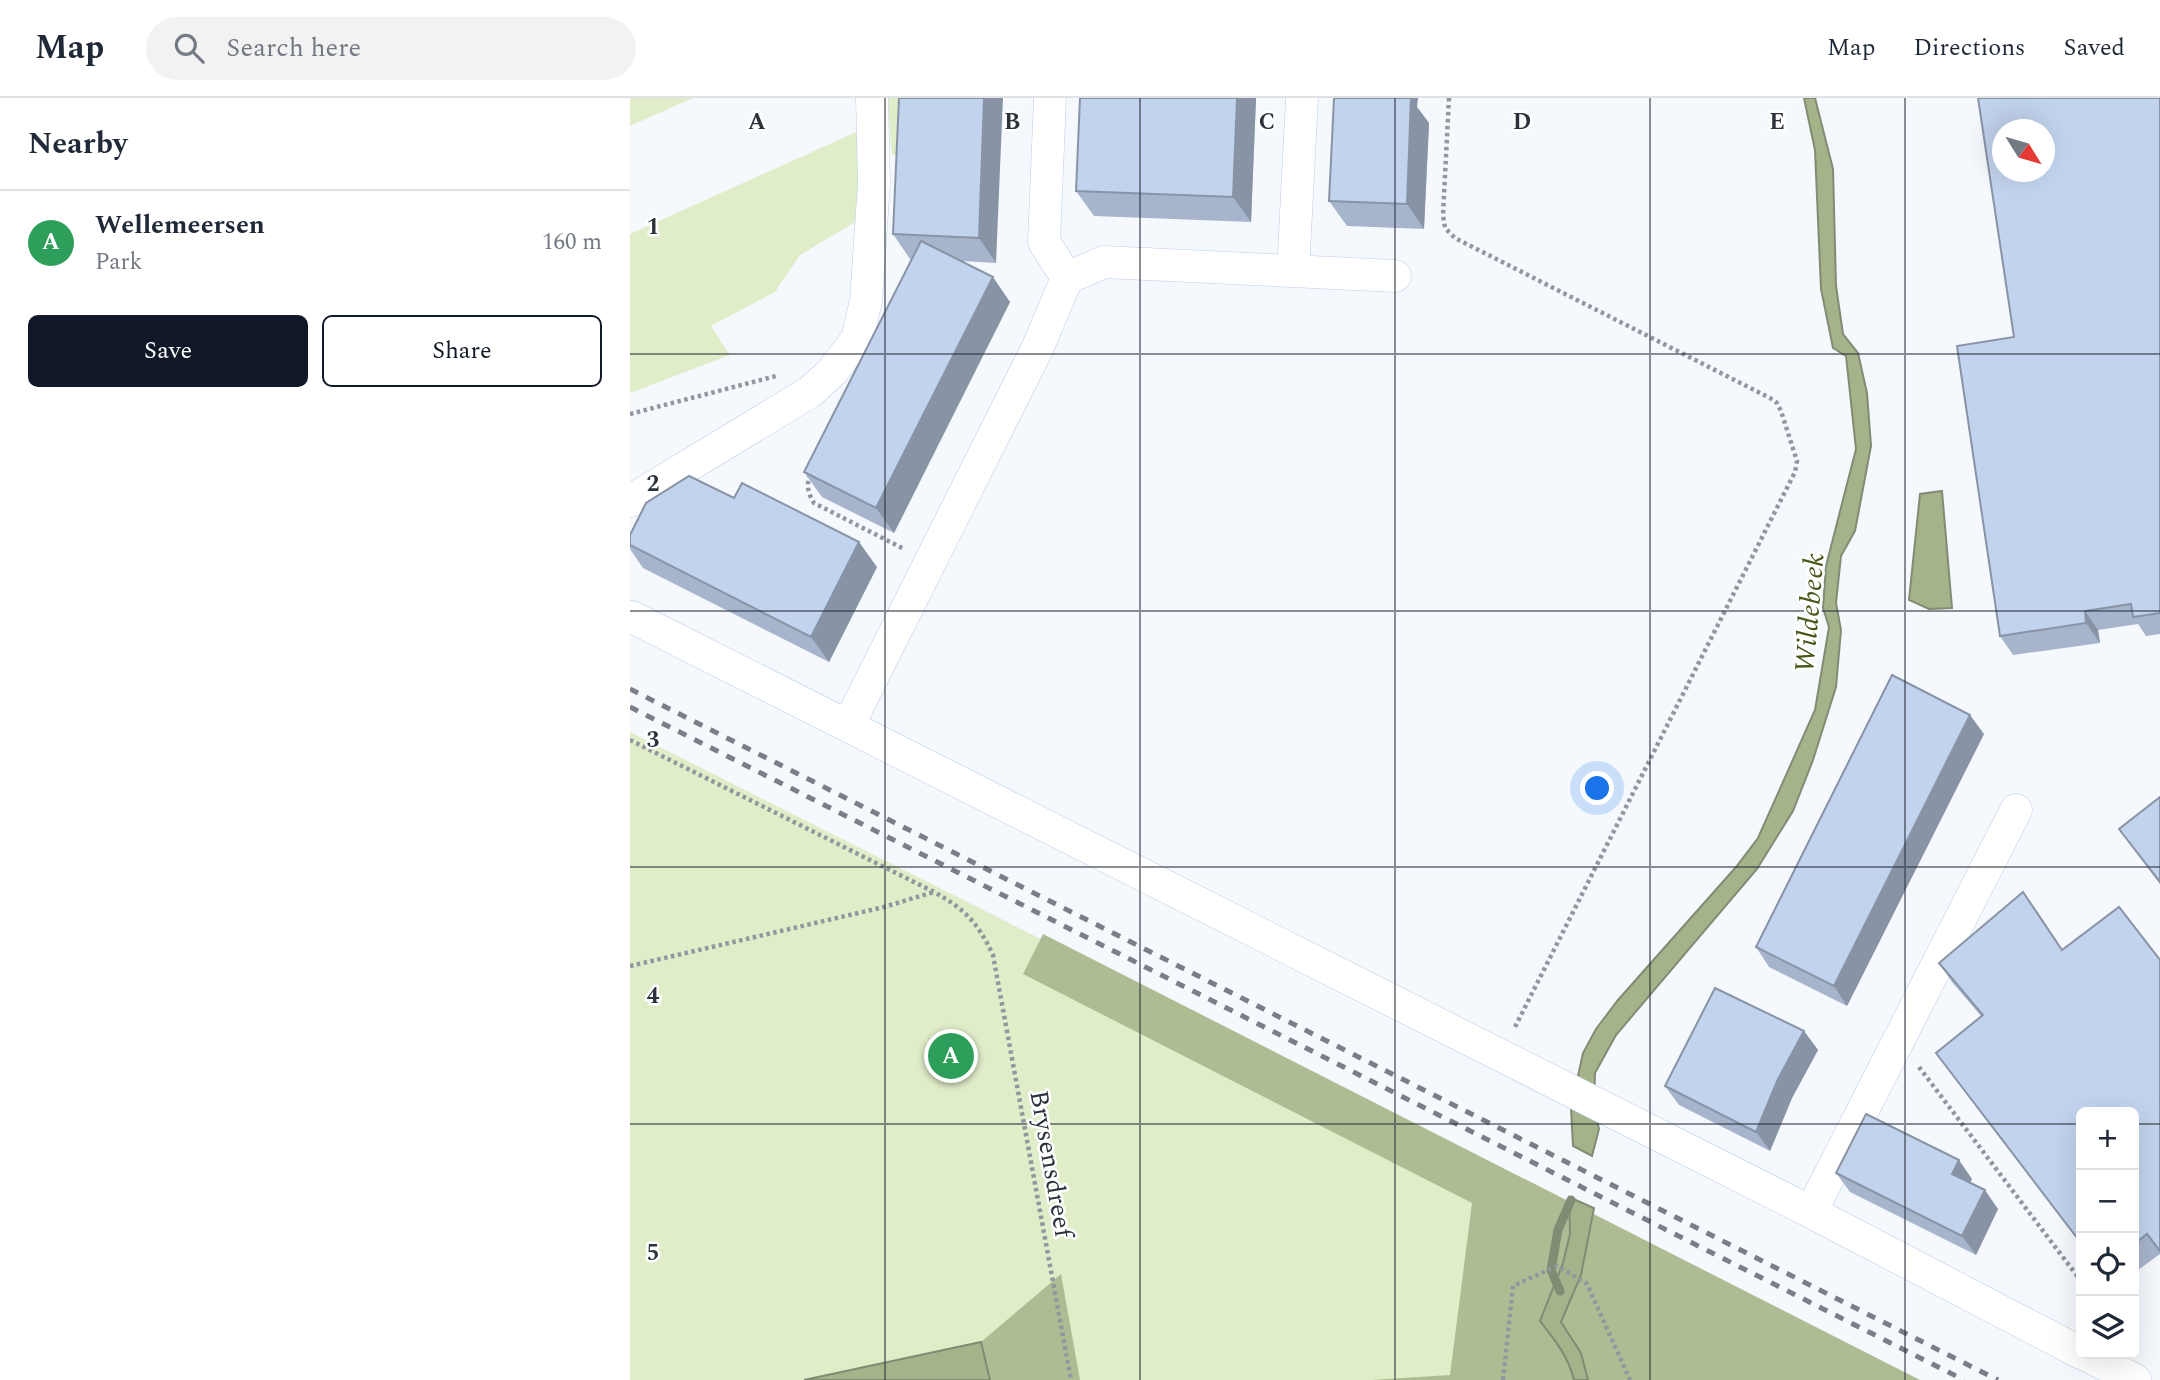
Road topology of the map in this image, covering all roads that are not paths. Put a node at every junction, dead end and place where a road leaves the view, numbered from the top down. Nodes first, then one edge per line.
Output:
1 (873, 98) edge
2 (1050, 98) edge
3 (1302, 98) edge
4 (1293, 271) junction
5 (1395, 276) dead end
6 (1067, 278) junction
7 (630, 501) edge
8 (632, 617) dead end
9 (848, 726) junction
10 (2016, 810) dead end
11 (1811, 1212) junction
12 (2076, 1350) edge
13 (2094, 1359) edge
14 (2135, 1380) edge

1 - 7 street
2 - 6 street
3 - 4 street
4 - 5 street
4 - 6 street
6 - 9 street
8 - 9 street
9 - 11 street
10 - 11 street
11 - 12 street
13 - 14 street

